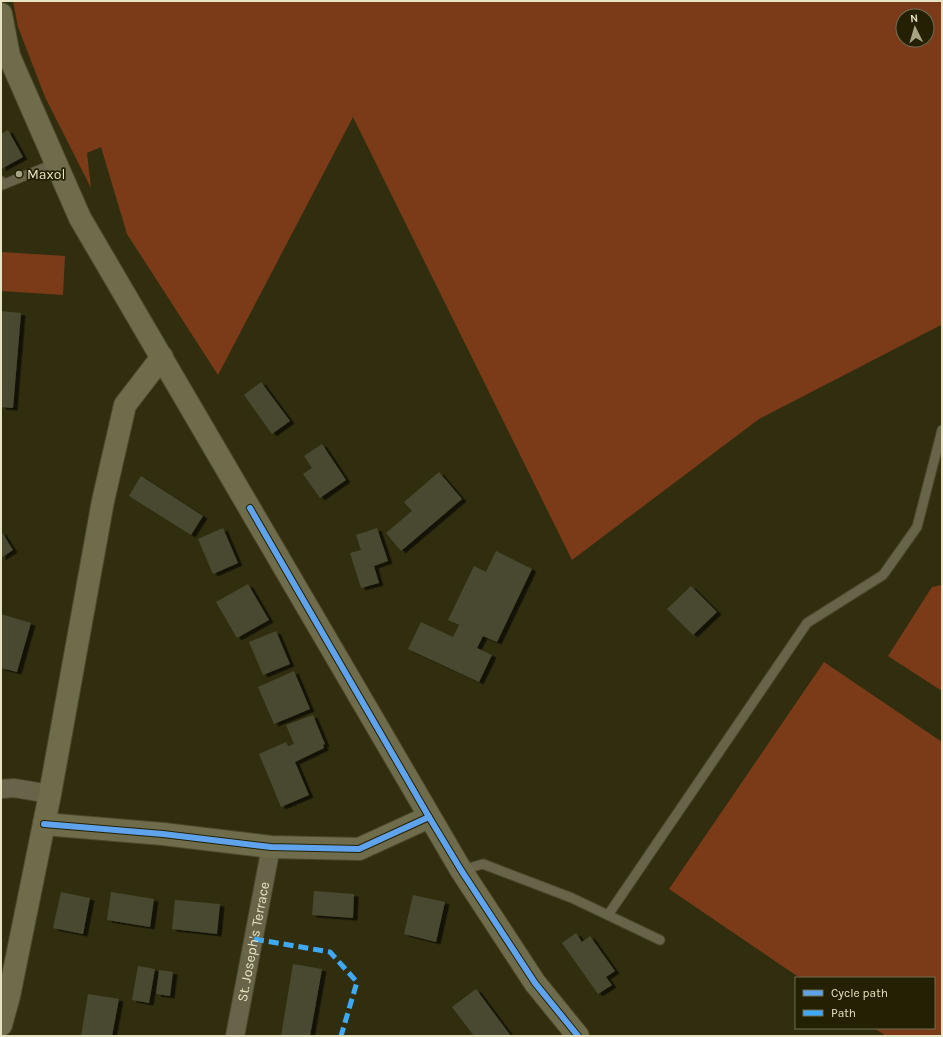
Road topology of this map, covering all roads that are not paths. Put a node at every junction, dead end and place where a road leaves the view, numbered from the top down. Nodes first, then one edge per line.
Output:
1 (1, 14) edge
2 (4, 54) edge
3 (56, 163) junction
4 (1, 182) edge
5 (162, 357) junction
6 (942, 430) edge
7 (1, 789) edge
8 (50, 794) junction
9 (429, 817) junction
10 (44, 824) junction
11 (271, 847) junction
12 (461, 870) junction
13 (608, 915) junction
14 (660, 940) dead end
15 (1, 1025) edge
16 (235, 1036) edge
17 (578, 1036) edge

1 - 2 main road
2 - 3 main road
3 - 4 lane
3 - 5 main road
5 - 8 main road
5 - 9 main road
6 - 13 lane
7 - 8 street
8 - 10 main road
9 - 11 main road
9 - 12 main road
10 - 11 main road
10 - 15 main road
11 - 16 street, St. Joseph's Terrace
12 - 13 lane
12 - 17 main road
13 - 14 lane

